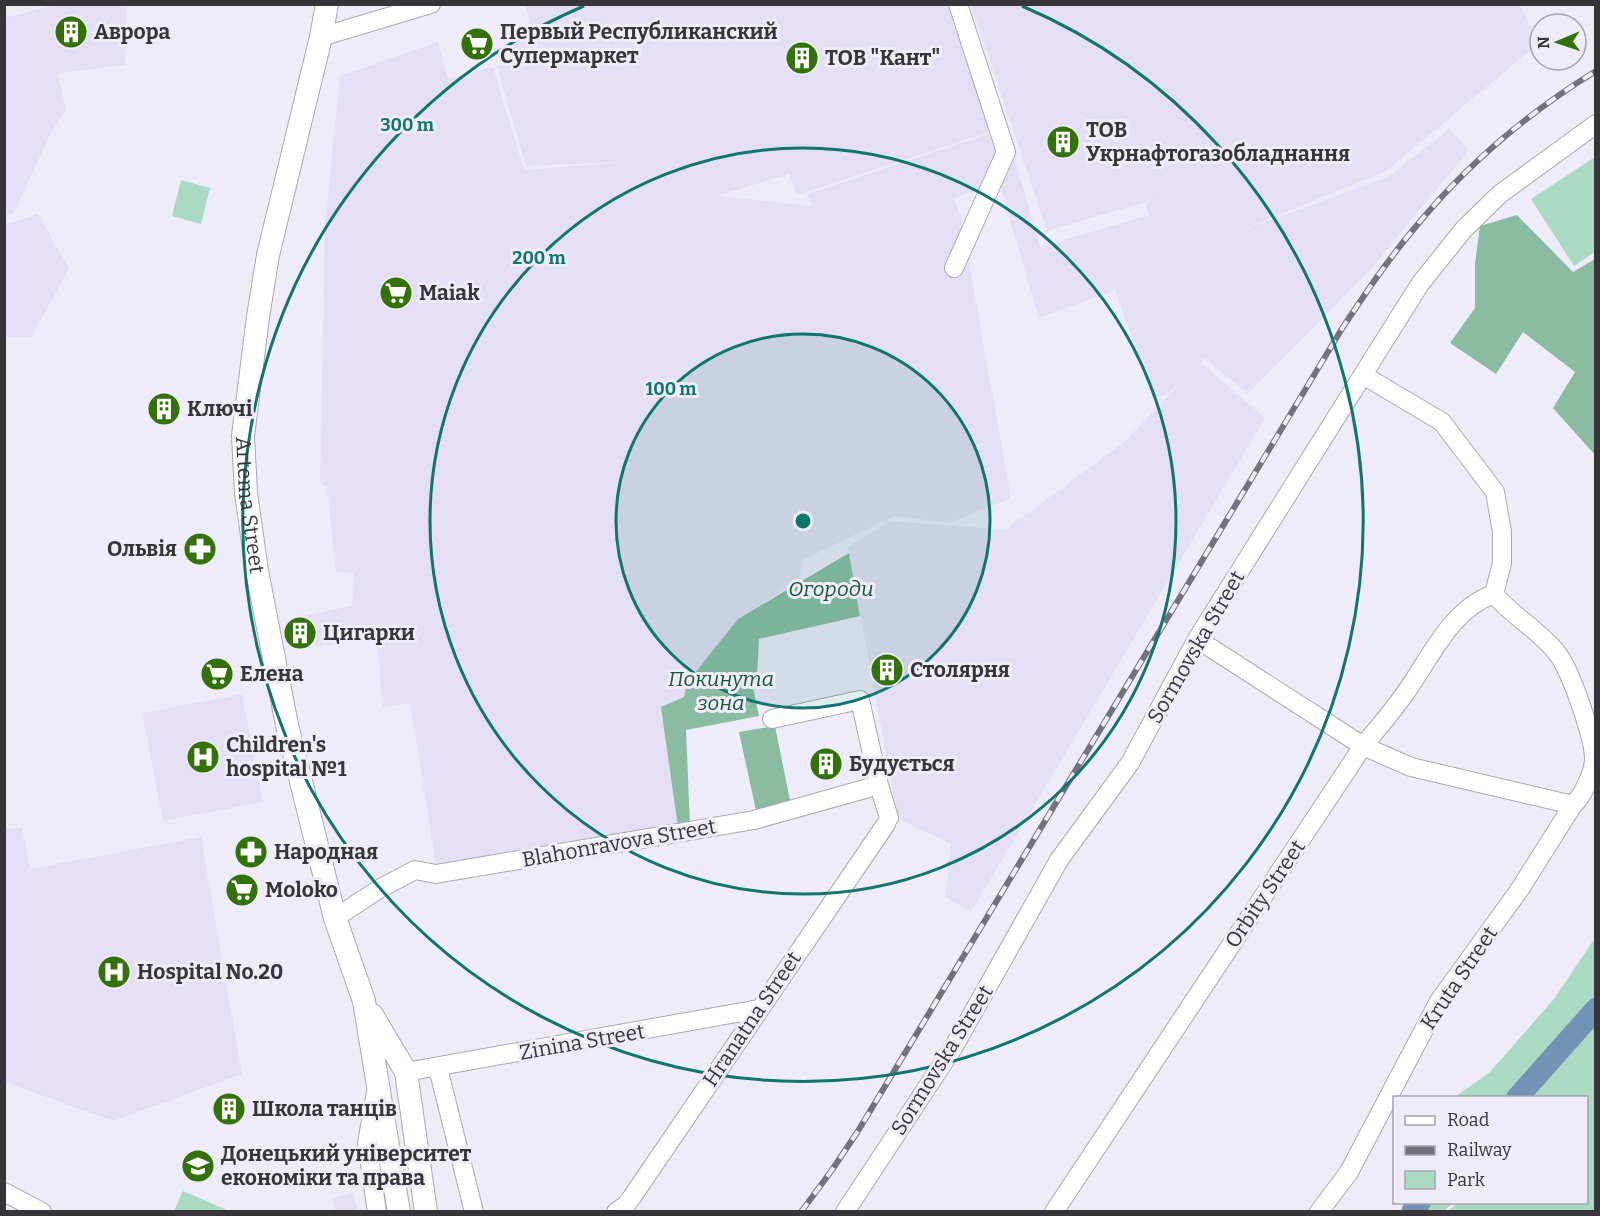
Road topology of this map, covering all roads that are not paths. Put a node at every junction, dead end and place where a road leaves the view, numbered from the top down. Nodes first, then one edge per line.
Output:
1 (327, 4) edge
2 (431, 4) edge
3 (958, 4) edge
4 (321, 37) junction
5 (1596, 124) edge
6 (954, 268) dead end
7 (1363, 375) junction
8 (1494, 594) junction
9 (1197, 639) junction
10 (772, 719) dead end
11 (1364, 747) junction
12 (879, 785) junction
13 (1583, 804) edge
14 (335, 918) junction
15 (364, 1001) junction
16 (759, 1010) junction
17 (438, 1068) junction
18 (406, 1072) junction
19 (378, 1078) junction
20 (410, 1098) junction
21 (4, 1192) edge
22 (42, 1212) edge
23 (377, 1212) edge
24 (399, 1212) edge
25 (426, 1212) edge
26 (474, 1212) edge
27 (616, 1212) edge
28 (845, 1212) edge
29 (1053, 1212) edge
30 (1319, 1212) edge

1 - 4 main road, Artema Street
2 - 4 street
3 - 6 street
4 - 14 main road, Artema Street
5 - 7 street, Sormovska Street
7 - 8 street
7 - 9 street, Sormovska Street
8 - 11 street, Orbity Street
8 - 13 street, Kruta Street
9 - 11 street
9 - 28 street, Sormovska Street
10 - 12 street
11 - 13 street
11 - 29 street, Orbity Street
12 - 14 street, Blahonravova Street
12 - 16 street, Hranatna Street
13 - 30 street, Kruta Street
14 - 15 main road, Artema Street
15 - 18 main road, Artema Street
15 - 19 main road, Artema Street
16 - 17 street, Zinina Street
16 - 27 street, Hranatna Street
17 - 18 street, Zinina Street
17 - 26 street
18 - 20 main road, Artema Street
19 - 20 main road
19 - 23 street
19 - 24 main road, Artema Street
20 - 25 main road, Artema Street
21 - 22 street

